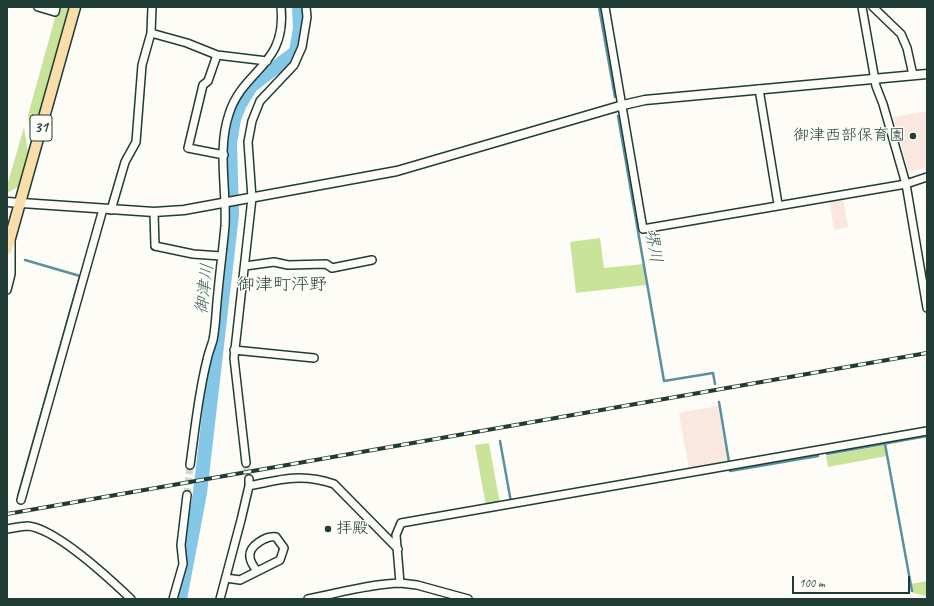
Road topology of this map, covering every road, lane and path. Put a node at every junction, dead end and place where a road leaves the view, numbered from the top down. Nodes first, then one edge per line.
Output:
1 (38, 7) edge
2 (56, 7) edge
3 (75, 7) edge
4 (152, 7) edge
5 (281, 7) edge
6 (306, 7) edge
7 (605, 7) edge
8 (862, 7) edge
9 (873, 7) edge
10 (151, 33) junction
11 (217, 55) junction
12 (267, 61) junction
13 (927, 74) edge
14 (913, 75) junction
15 (874, 78) junction
16 (759, 89) junction
17 (623, 105) junction
18 (224, 155) junction
19 (927, 177) edge
20 (906, 184) junction
21 (251, 198) junction
22 (7, 202) edge
23 (19, 203) junction
24 (226, 203) junction
25 (778, 204) junction
26 (107, 209) junction
27 (154, 212) junction
28 (10, 236) junction
29 (7, 249) edge
30 (221, 256) junction
31 (372, 260) dead end
32 (245, 266) junction
33 (7, 290) edge
34 (927, 308) edge
35 (234, 350) junction
36 (314, 358) dead end
37 (927, 431) edge
38 (246, 463) tunnel mouth
39 (190, 465) tunnel mouth
40 (187, 495) tunnel mouth
41 (21, 500) dead end
42 (7, 529) edge
43 (398, 549) junction
44 (257, 572) junction
45 (226, 578) junction
46 (400, 583) junction
47 (131, 599) edge
48 (173, 599) edge
49 (220, 599) edge
50 (308, 599) edge
51 (468, 599) edge

1 - 2 street
3 - 23 main road, 31
4 - 10 street
5 - 12 street
6 - 21 street
7 - 17 street
8 - 15 street
9 - 14 street
10 - 11 street
10 - 26 street
11 - 12 street
11 - 18 street
12 - 18 street
13 - 14 street
14 - 15 street
15 - 16 street
15 - 20 street
16 - 17 street
16 - 25 street
17 - 21 street
17 - 25 street
18 - 24 street
19 - 20 street
20 - 25 street
20 - 34 street
21 - 24 street
21 - 32 street
22 - 23 street
23 - 26 street
23 - 28 main road, 31
24 - 27 street
24 - 30 street
26 - 27 street
26 - 41 street
27 - 30 street
28 - 29 main road, 31
28 - 33 street
30 - 39 street
31 - 32 street
32 - 35 street
35 - 36 street
35 - 38 street
37 - 43 street
40 - 48 street
42 - 47 street
43 - 45 street
43 - 46 street
44 - 44 street
44 - 45 street
45 - 49 street
46 - 50 street
46 - 51 street

